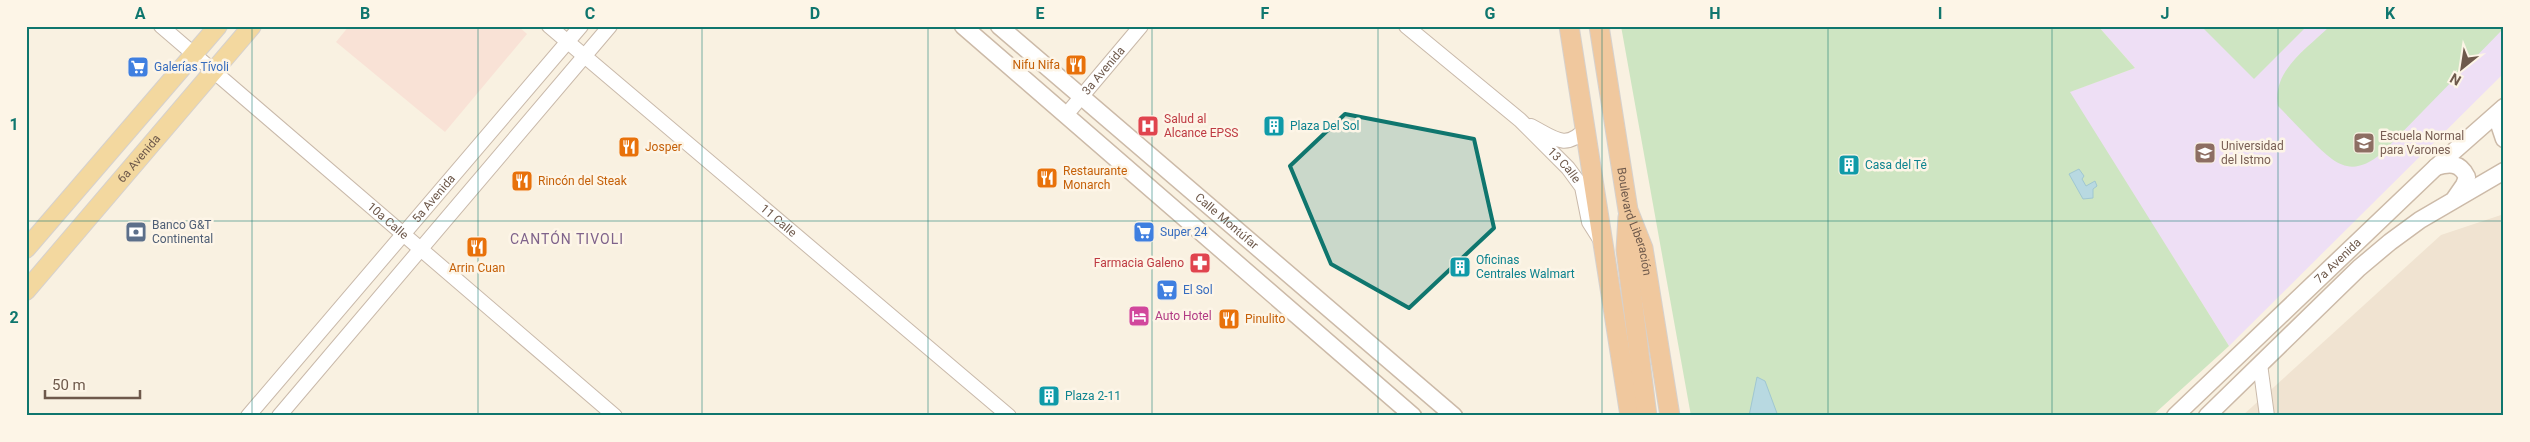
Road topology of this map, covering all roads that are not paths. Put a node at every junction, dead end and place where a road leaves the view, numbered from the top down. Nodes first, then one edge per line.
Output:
1 (161, 26) edge
2 (218, 26) edge
3 (252, 26) edge
4 (549, 26) edge
5 (581, 26) edge
6 (610, 26) edge
7 (963, 26) edge
8 (999, 26) edge
9 (1141, 26) edge
10 (1406, 26) edge
11 (1569, 26) edge
12 (1599, 26) edge
13 (567, 42) junction
14 (194, 54) junction
15 (584, 57) junction
16 (214, 72) junction
17 (1081, 97) junction
18 (2502, 110) edge
19 (1066, 116) junction
20 (1520, 120) junction
21 (1586, 128) junction
22 (2504, 139) edge
23 (2436, 167) junction
24 (2504, 171) edge
25 (2504, 182) edge
26 (2478, 186) junction
27 (2452, 201) junction
28 (1628, 210) junction
29 (403, 234) junction
30 (1605, 248) junction
31 (421, 249) junction
32 (26, 250) edge
33 (26, 291) edge
34 (2260, 364) junction
35 (248, 416) edge
36 (279, 416) edge
37 (615, 416) edge
38 (1009, 416) edge
39 (1413, 416) edge
40 (1454, 416) edge
41 (1630, 416) edge
42 (1647, 416) edge
43 (1670, 416) edge
44 (2175, 416) edge
45 (2207, 416) edge
46 (2267, 416) edge

1 - 14 street, 10a Calle
2 - 14 main road
3 - 16 main road, 6a Avenida
4 - 13 street, 11 Calle
5 - 13 street, 5a Avenida
6 - 15 street, 5a Avenida
7 - 19 main road, Calle Montúfar
8 - 17 main road, Calle Montúfar
9 - 17 street, 3a Avenida
10 - 20 street, 13 Calle
11 - 21 highway
12 - 28 highway, Boulevard Liberación
13 - 15 street, 11 Calle
13 - 29 street, 5a Avenida
14 - 16 street, 10a Calle
14 - 32 main road
15 - 31 street, 5a Avenida
15 - 38 street, 11 Calle
16 - 29 street, 10a Calle
16 - 33 main road, 6a Avenida
17 - 19 street, 3a Avenida
17 - 40 main road, Calle Montúfar
18 - 22 main road
18 - 23 main road, 7a Avenida
19 - 39 main road, Calle Montúfar
20 - 21 street, 13 Calle
20 - 30 street, 13 Calle
21 - 30 highway
23 - 27 main road
23 - 44 main road, 7a Avenida
24 - 26 main road, 7a Avenida
25 - 26 main road
26 - 27 main road, 7a Avenida
27 - 34 main road, 7a Avenida
28 - 42 highway
28 - 43 highway, Boulevard Liberación
29 - 31 street, 10a Calle
29 - 35 street, 5a Avenida
30 - 41 highway
31 - 36 street, 5a Avenida
31 - 37 street, 10a Calle
34 - 45 main road, 7a Avenida
34 - 46 street

